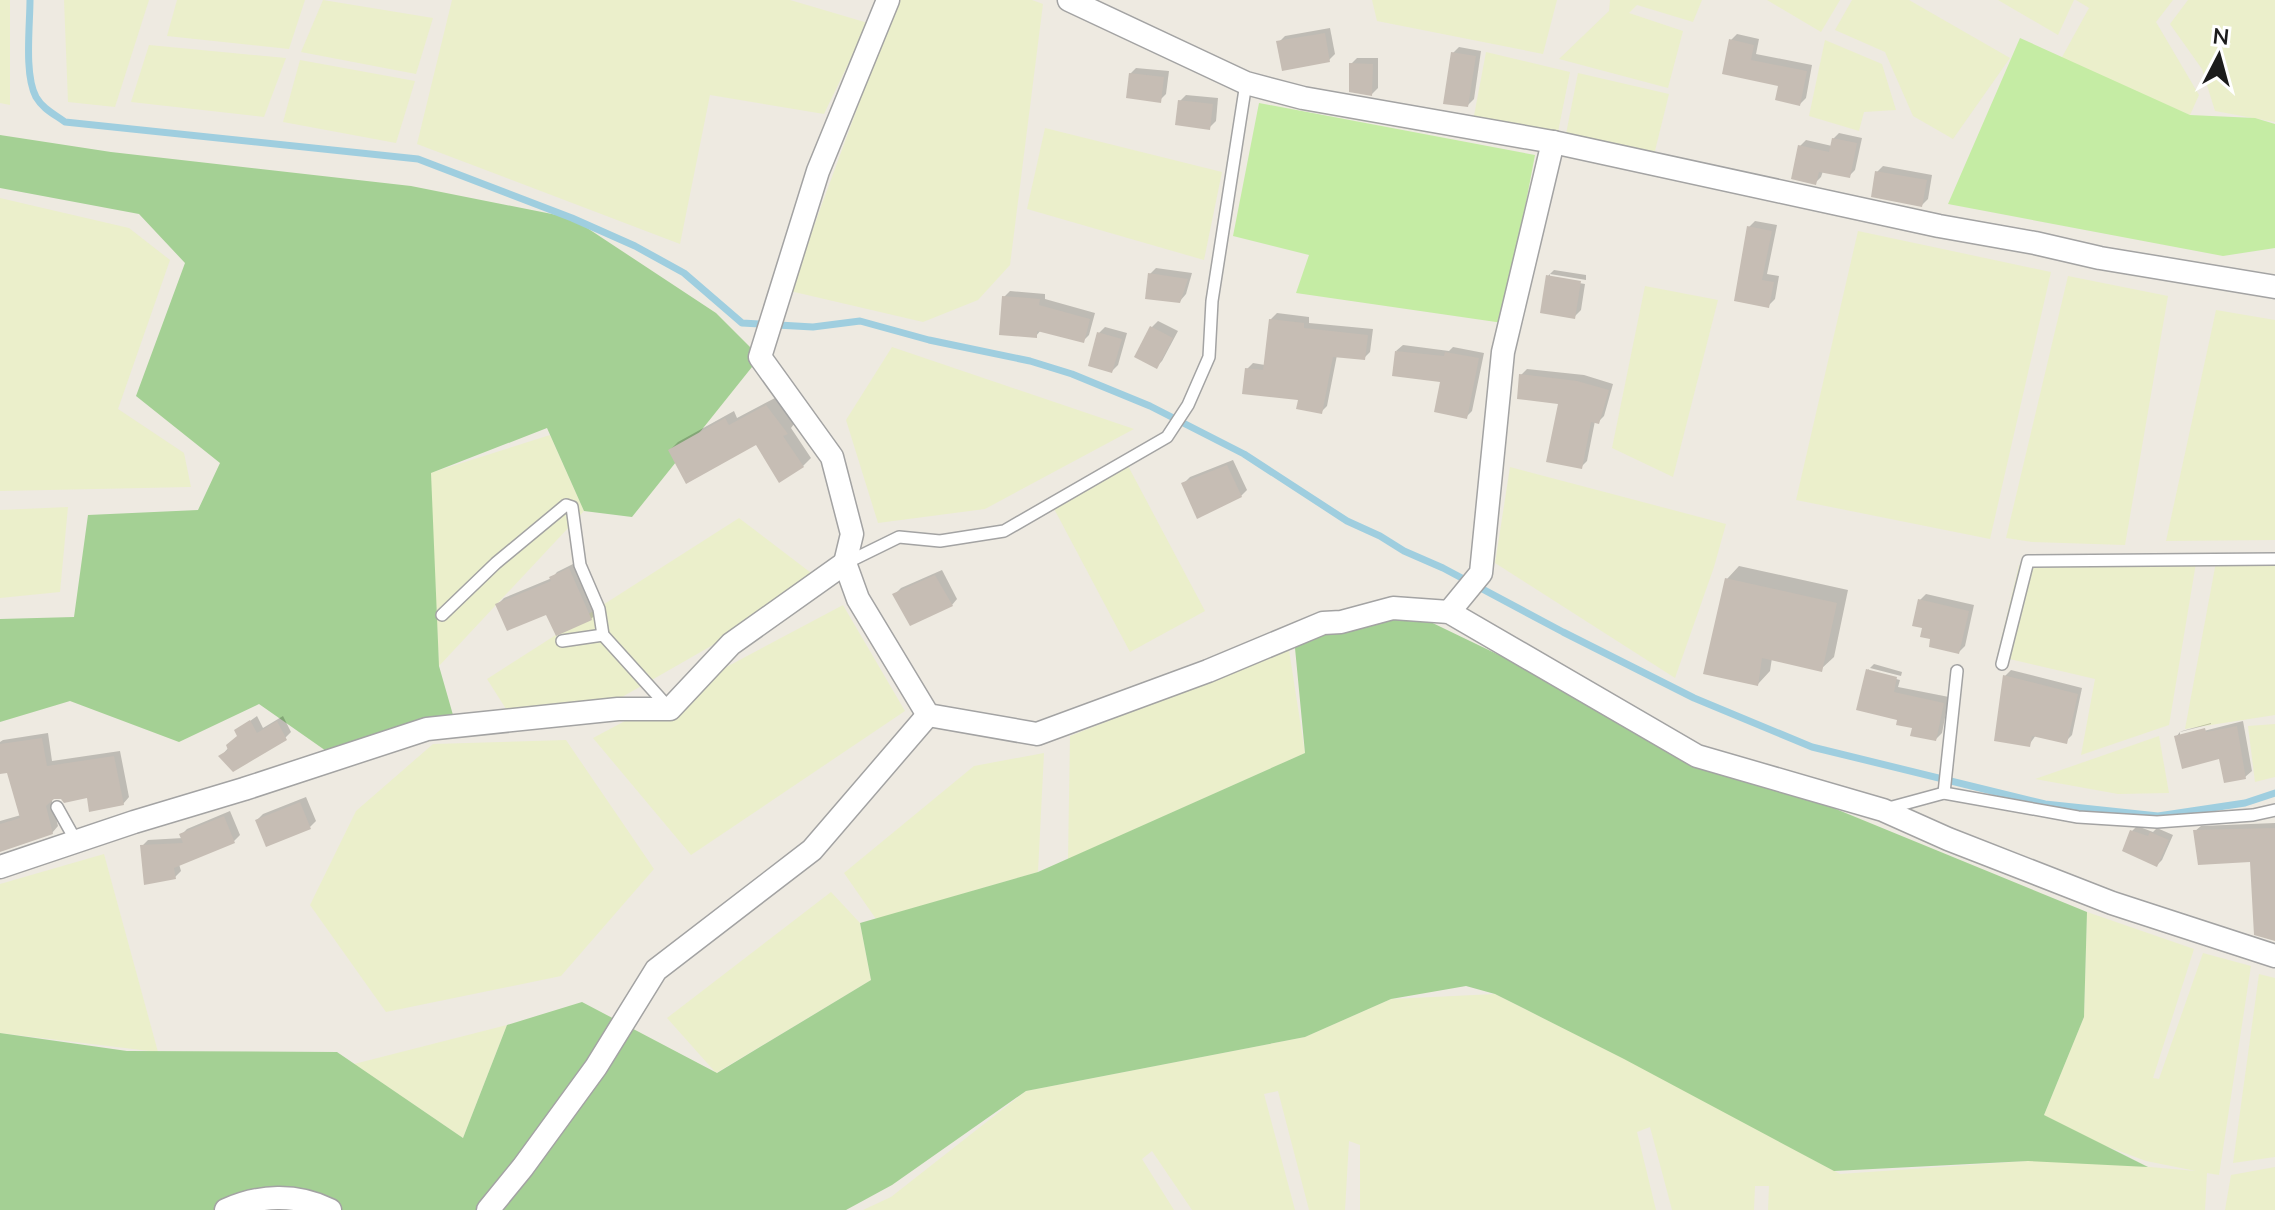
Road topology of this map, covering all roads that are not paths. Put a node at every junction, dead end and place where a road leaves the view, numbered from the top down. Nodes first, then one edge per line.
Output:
1 (888, 0) edge
2 (1069, 0) edge
3 (1246, 83) junction
4 (1553, 142) junction
5 (2275, 287) edge
6 (2275, 559) edge
7 (845, 563) junction
8 (1456, 604) junction
9 (442, 615) dead end
10 (603, 635) junction
11 (562, 641) dead end
12 (2002, 664) dead end
13 (1957, 671) dead end
14 (670, 709) junction
15 (928, 715) junction
16 (1944, 792) junction
17 (57, 807) dead end
18 (1883, 810) junction
19 (2275, 810) edge
20 (76, 841) junction
21 (0, 867) edge
22 (2275, 956) edge
23 (226, 1210) edge
24 (330, 1210) edge
25 (488, 1210) edge

1 - 7 street
2 - 3 street
3 - 4 street
3 - 7 lane
4 - 5 street
4 - 8 street
6 - 12 lane
7 - 14 street
7 - 15 street
8 - 15 street
8 - 18 street
9 - 10 lane
10 - 11 lane
10 - 14 lane
13 - 16 lane
14 - 20 street
15 - 25 street
16 - 18 lane
16 - 19 lane
17 - 20 lane
18 - 22 street
20 - 21 street
23 - 24 street

